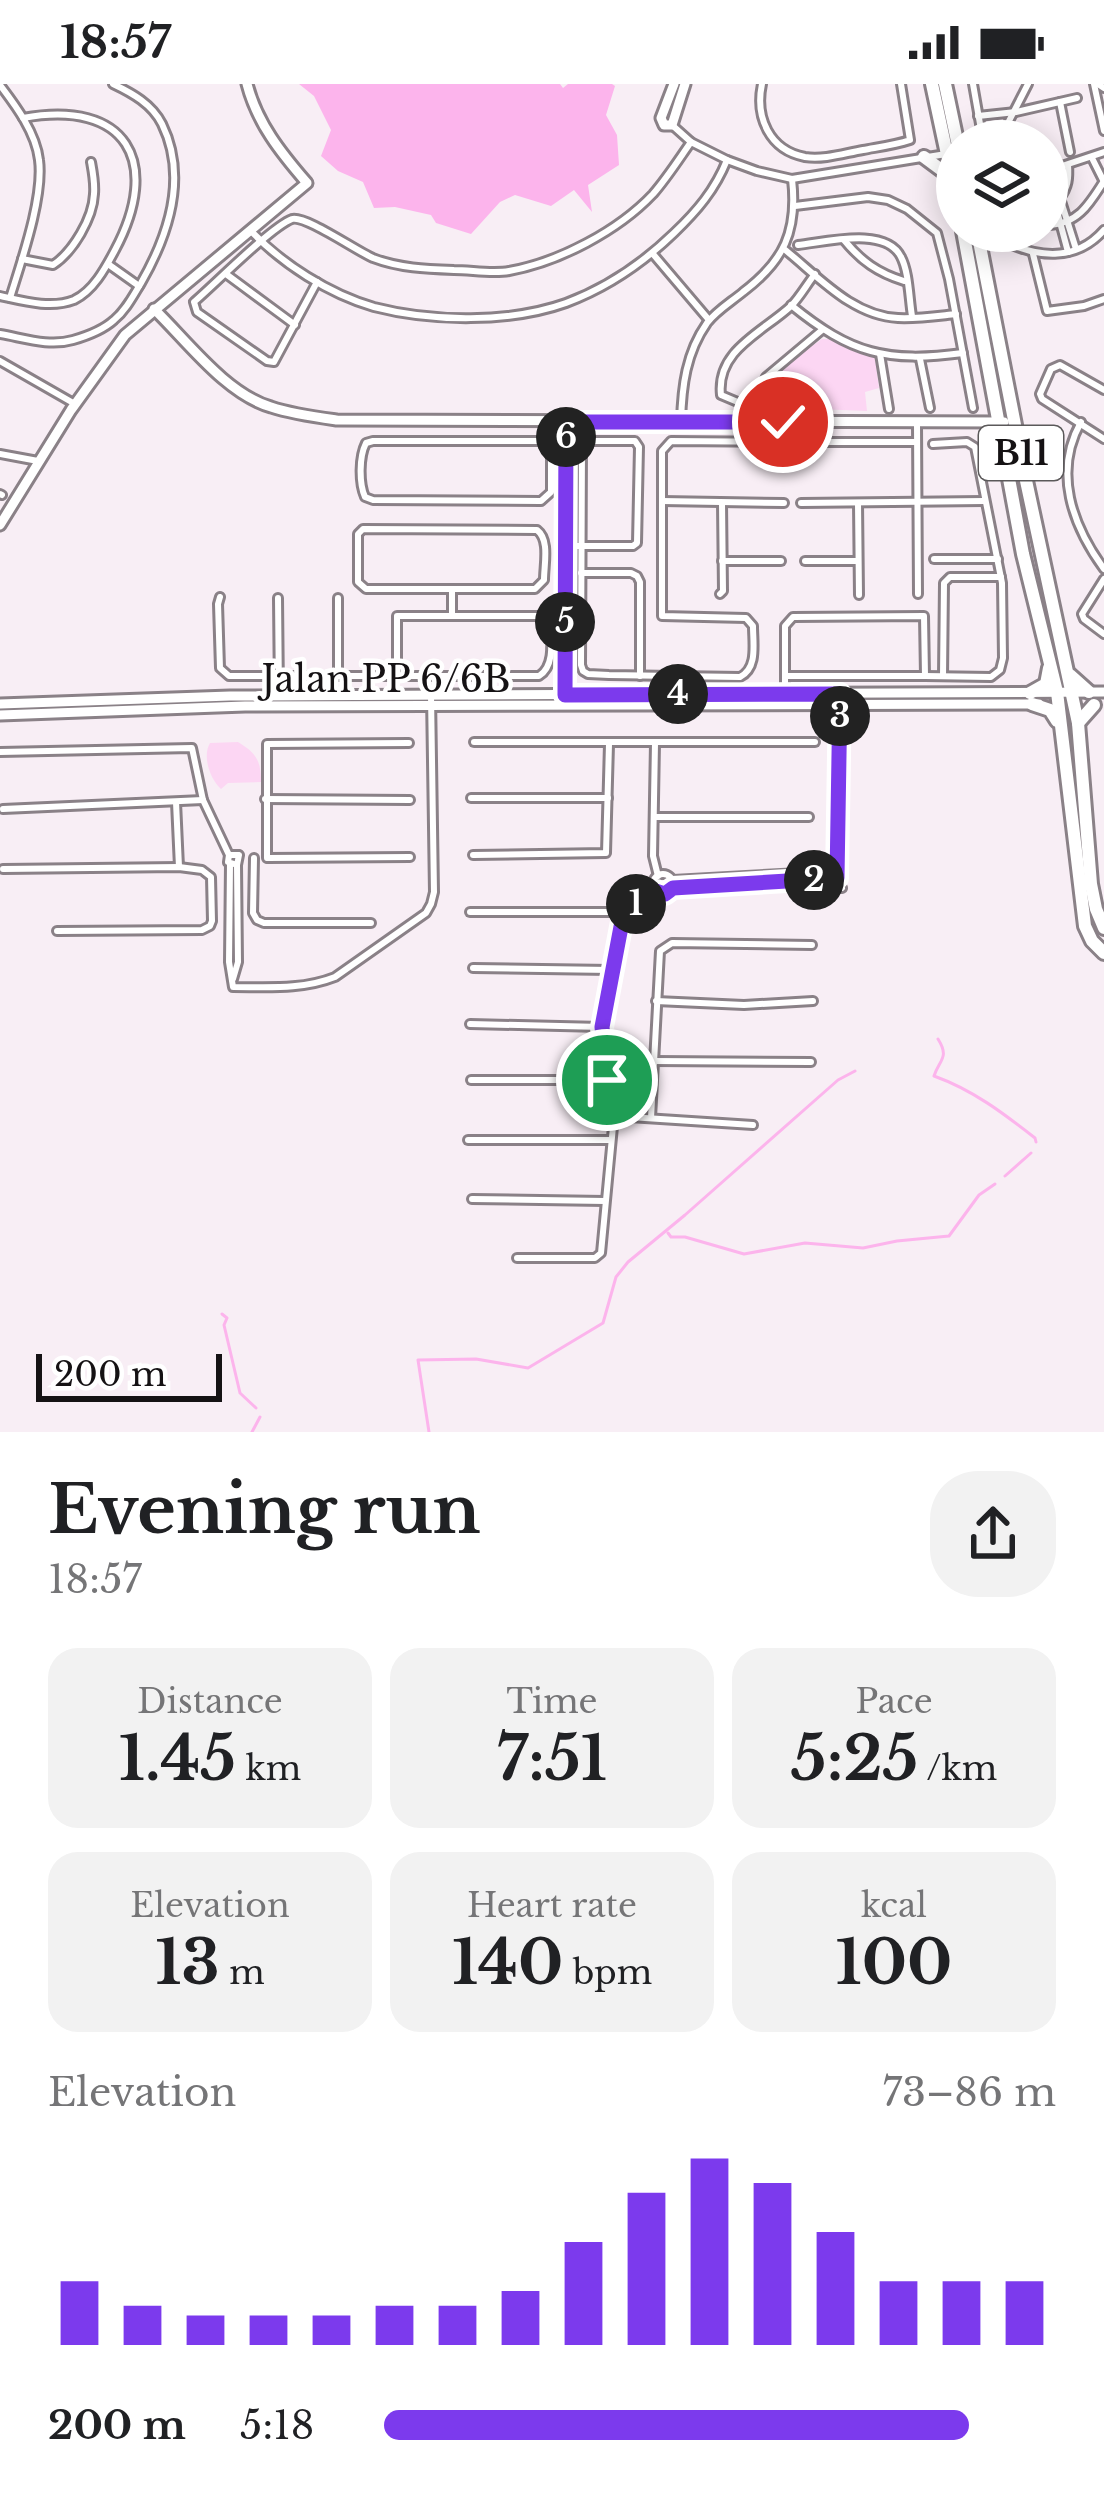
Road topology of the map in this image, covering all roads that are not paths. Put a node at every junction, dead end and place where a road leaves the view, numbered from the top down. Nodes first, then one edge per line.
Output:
1 (0, 84) edge
2 (113, 84) edge
3 (247, 84) edge
4 (674, 84) edge
5 (685, 84) edge
6 (762, 84) edge
7 (901, 84) edge
8 (932, 84) edge
9 (945, 84) edge
10 (973, 84) edge
11 (1028, 84) edge
12 (1099, 85) edge
13 (1076, 98) dead end
14 (1060, 102) junction
15 (1101, 110) edge
16 (1016, 112) junction
17 (952, 114) junction
18 (978, 116) junction
19 (23, 118) junction
20 (939, 120) edge
21 (950, 120) edge
22 (953, 120) edge
23 (979, 120) edge
24 (1010, 120) edge
25 (672, 125) junction
26 (1104, 131) edge
27 (691, 142) junction
28 (936, 142) edge
29 (1070, 152) dead end
30 (1104, 152) edge
31 (846, 153) junction
32 (926, 157) junction
33 (936, 157) edge
34 (1092, 157) junction
35 (728, 160) junction
36 (91, 162) dead end
37 (936, 165) edge
38 (1068, 166) joint
39 (850, 170) junction
40 (792, 179) junction
41 (1104, 182) edge
42 (1068, 185) edge
43 (795, 206) junction
44 (1068, 221) edge
45 (250, 230) junction
46 (1068, 236) edge
47 (1102, 237) edge
48 (844, 240) junction
49 (261, 242) junction
50 (798, 244) dead end
51 (784, 249) junction
52 (1072, 250) junction
53 (967, 252) edge
54 (981, 252) edge
55 (1028, 252) edge
56 (653, 254) junction
57 (1033, 254) junction
58 (22, 260) junction
59 (108, 264) junction
60 (226, 274) junction
61 (815, 274) junction
62 (317, 282) junction
63 (906, 282) junction
64 (139, 286) junction
65 (0, 296) edge
66 (10, 298) junction
67 (1104, 298) edge
68 (791, 305) junction
69 (154, 309) junction
70 (956, 314) junction
71 (912, 317) junction
72 (709, 320) junction
73 (295, 325) junction
74 (821, 330) junction
75 (0, 334) edge
76 (963, 353) junction
77 (880, 354) junction
78 (920, 359) junction
79 (0, 361) edge
80 (1104, 390) edge
81 (75, 404) junction
82 (930, 408) dead end
83 (973, 408) dead end
84 (889, 409) dead end
85 (453, 422) junction
86 (566, 422) junction
87 (681, 422) junction
88 (783, 422) junction
89 (917, 422) junction
90 (998, 422) junction
91 (1016, 422) junction
92 (1082, 422) junction
93 (1104, 439) edge
94 (453, 441) junction
95 (802, 442) dead end
96 (917, 442) junction
97 (933, 444) dead end
98 (0, 454) edge
99 (39, 461) junction
100 (662, 501) junction
101 (984, 501) junction
102 (722, 502) junction
103 (858, 502) junction
104 (917, 502) junction
105 (784, 503) dead end
106 (801, 503) dead end
107 (0, 525) edge
108 (566, 546) junction
109 (581, 546) junction
110 (934, 559) dead end
111 (998, 559) junction
112 (805, 561) dead end
113 (858, 561) junction
114 (722, 562) junction
115 (781, 562) dead end
116 (1104, 569) edge
117 (581, 573) junction
118 (1001, 577) junction
119 (1104, 579) edge
120 (452, 589) junction
121 (720, 594) dead end
122 (918, 594) dead end
123 (859, 595) dead end
124 (220, 597) dead end
125 (278, 598) dead end
126 (338, 598) dead end
127 (452, 616) junction
128 (550, 616) junction
129 (566, 616) junction
130 (1104, 634) edge
131 (1049, 661) junction
132 (1069, 674) junction
133 (278, 675) junction
134 (338, 675) junction
135 (397, 676) junction
136 (640, 676) junction
137 (785, 676) junction
138 (926, 676) junction
139 (944, 676) junction
140 (785, 694) junction
141 (565, 695) junction
142 (279, 696) junction
143 (1031, 698) junction
144 (1066, 698) junction
145 (1098, 698) edge
146 (840, 699) junction
147 (431, 700) junction
148 (0, 704) edge
149 (0, 715) edge
150 (1078, 723) junction
151 (1062, 733) junction
152 (474, 742) dead end
153 (815, 742) dead end
154 (409, 743) dead end
155 (609, 743) junction
156 (655, 743) junction
157 (0, 752) edge
158 (471, 798) dead end
159 (608, 798) junction
160 (203, 800) junction
161 (266, 800) junction
162 (410, 800) dead end
163 (176, 802) junction
164 (3, 809) dead end
165 (655, 817) junction
166 (809, 817) dead end
167 (473, 856) dead end
168 (266, 857) junction
169 (410, 857) dead end
170 (254, 858) junction
171 (234, 861) junction
172 (179, 867) junction
173 (2, 869) edge
174 (837, 875) junction
175 (658, 876) junction
176 (673, 884) junction
177 (842, 888) dead end
178 (656, 891) junction
179 (470, 911) dead end
180 (624, 911) junction
181 (371, 923) dead end
182 (1104, 928) edge
183 (57, 931) dead end
184 (812, 945) dead end
185 (1104, 953) edge
186 (473, 968) dead end
187 (611, 970) junction
188 (656, 1001) junction
189 (813, 1001) dead end
190 (470, 1024) dead end
191 (602, 1027) junction
192 (653, 1061) junction
193 (811, 1062) dead end
194 (607, 1080) junction
195 (471, 1081) dead end
196 (614, 1116) junction
197 (651, 1118) junction
198 (753, 1125) dead end
199 (468, 1140) dead end
200 (611, 1140) junction
201 (472, 1198) dead end
202 (605, 1201) junction
203 (517, 1258) dead end

1 - 19 street
2 - 64 street
3 - 45 street
4 - 25 street
5 - 25 street
6 - 31 street
7 - 31 street
8 - 20 main road
9 - 17 main road
10 - 18 street
11 - 16 street
12 - 15 street
13 - 14 street
14 - 16 street
14 - 29 street
15 - 26 street
16 - 18 street
16 - 24 street
17 - 21 main road
17 - 22 main road
18 - 23 street
19 - 58 street
19 - 59 street
25 - 27 street
27 - 35 street
27 - 49 street
28 - 32 main road
30 - 34 street
31 - 39 street
32 - 33 street
32 - 37 main road
32 - 39 street
34 - 38 street
34 - 41 street
35 - 40 street
35 - 56 street
36 - 58 street
38 - 42 street
39 - 40 street
40 - 43 street
41 - 44 street
43 - 51 street
43 - 70 street
45 - 49 street
45 - 69 street
46 - 52 street
47 - 52 street
48 - 50 street
48 - 63 street
48 - 63 street
49 - 60 street
49 - 62 street
51 - 61 street
51 - 72 street
52 - 57 street
53 - 90 main road, B11
54 - 91 main road, B11
55 - 57 street
56 - 62 street
56 - 72 street
57 - 67 street
58 - 66 street
59 - 64 street
59 - 66 street
60 - 73 street
60 - 73 street
61 - 68 street
61 - 71 street
62 - 73 street
63 - 71 street
64 - 75 street
65 - 66 street
68 - 74 street
68 - 74 street
69 - 81 street
69 - 85 street
70 - 71 street
70 - 76 street
72 - 87 street
74 - 77 street
76 - 78 street
76 - 83 street
77 - 78 street
77 - 84 street
78 - 82 street
79 - 81 street
80 - 92 street
81 - 99 street
85 - 86 street
85 - 94 street
86 - 87 street
86 - 108 street
87 - 88 street
88 - 89 street
88 - 100 street
89 - 90 street
89 - 96 street
90 - 91 street
90 - 131 main road, B11
91 - 132 main road, B11
92 - 93 street
92 - 116 street
94 - 94 street
95 - 96 street
96 - 104 street
97 - 101 street
98 - 99 street
99 - 107 street
100 - 102 street
100 - 136 street
101 - 104 street
101 - 111 street
102 - 105 street
102 - 114 street
103 - 104 street
103 - 106 street
103 - 113 street
104 - 122 street
108 - 109 street
108 - 129 street
109 - 109 street
109 - 117 street
110 - 111 street
111 - 118 street
112 - 113 street
113 - 123 street
114 - 115 street
114 - 121 street
117 - 136 street
117 - 136 street
118 - 139 street
118 - 139 street
119 - 130 street
120 - 120 street
120 - 127 street
124 - 133 street
125 - 133 street
126 - 134 street
127 - 128 street
127 - 135 street
128 - 129 street
128 - 135 street
129 - 141 street
131 - 143 main road
131 - 144 main road, B11
132 - 144 main road, B11
132 - 145 main road
133 - 134 street
133 - 142 street
134 - 135 street
137 - 138 street
137 - 138 street
137 - 140 street
138 - 139 street
140 - 141 street, Jalan PP 6/6B
140 - 146 street, Jalan PP 6/6B
141 - 147 street, Jalan PP 6/6B
142 - 147 street, Jalan PP 6/6B
142 - 148 street, Jalan PP 6/6B
143 - 144 street, Jalan PP 6/6B
143 - 146 street, Jalan PP 6/6B
143 - 151 main road
144 - 145 street, Jalan PP 6/6B
144 - 150 main road, B11
144 - 151 main road, B11
145 - 150 main road
146 - 147 street, Jalan PP 6/6B
146 - 174 street
147 - 149 street, Jalan PP 6/6B
147 - 171 street
150 - 182 main road, B11
151 - 185 main road, B11
152 - 155 street
153 - 156 street
154 - 161 street
155 - 156 street
155 - 159 street
156 - 165 street
157 - 160 street
158 - 159 street
159 - 167 street
160 - 163 street
160 - 171 street
161 - 162 street
161 - 168 street
163 - 164 street
163 - 172 street
165 - 166 street
165 - 175 street
168 - 169 street
168 - 170 street
170 - 171 street
170 - 181 street
172 - 173 street
172 - 183 street
174 - 176 street
174 - 177 street
175 - 176 street
175 - 178 street
176 - 178 street
178 - 180 street
179 - 180 street
180 - 187 street
184 - 188 street
186 - 187 street
187 - 191 street
188 - 189 street
188 - 192 street
190 - 191 street
191 - 194 street
192 - 193 street
192 - 197 street
194 - 195 street
194 - 196 street
196 - 197 street
196 - 200 street
197 - 198 street
199 - 200 street
200 - 202 street
201 - 202 street
202 - 203 street

